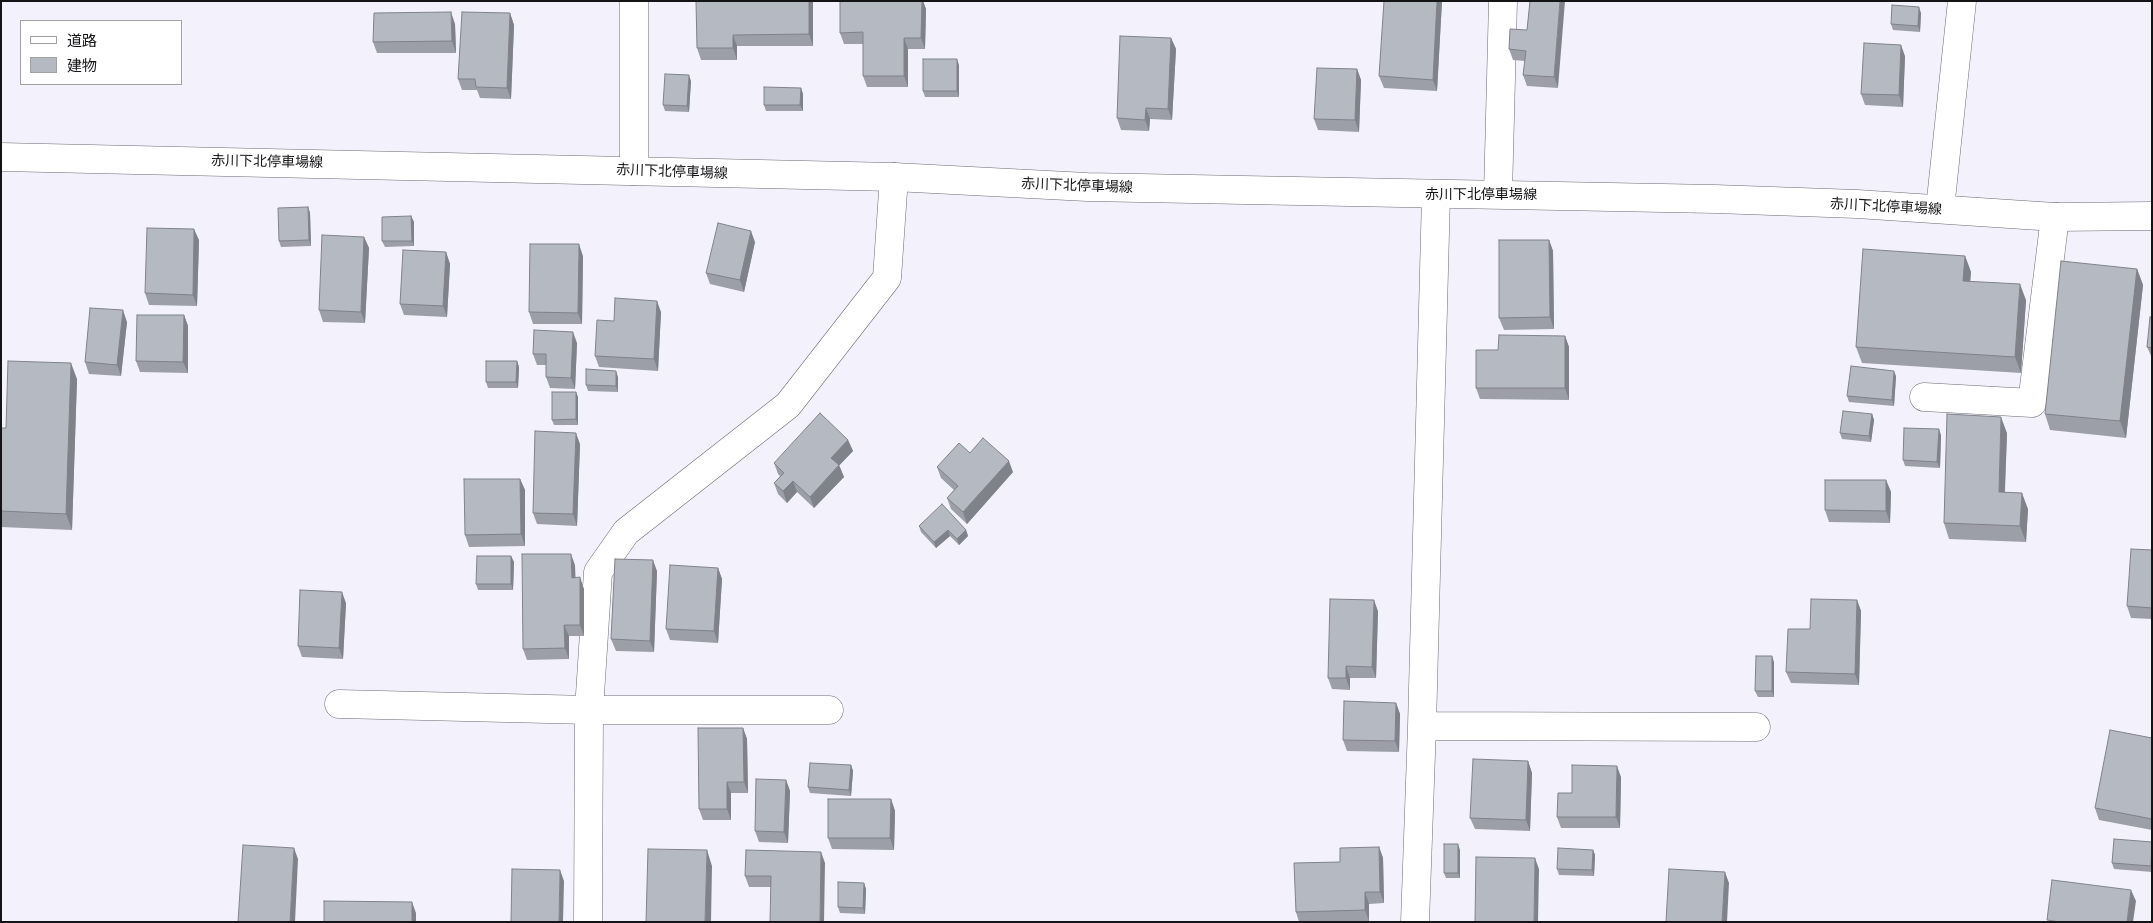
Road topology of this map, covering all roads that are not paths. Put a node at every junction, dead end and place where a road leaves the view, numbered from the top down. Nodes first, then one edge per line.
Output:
1 (634, 1) edge
2 (1503, 1) edge
3 (1962, 1) edge
4 (1, 157) edge
5 (634, 171) junction
6 (894, 177) junction
7 (1498, 194) junction
8 (1436, 195) junction
9 (1940, 209) junction
10 (2152, 216) edge
11 (2055, 217) junction
12 (1924, 397) dead end
13 (339, 704) dead end
14 (589, 710) junction
15 (829, 710) dead end
16 (1422, 726) junction
17 (1756, 727) dead end
18 (588, 922) edge
19 (1415, 922) edge

1 - 5 street
2 - 7 street
3 - 9 street
4 - 5 street, 赤川下北停車場線
5 - 6 street, 赤川下北停車場線
6 - 8 street, 赤川下北停車場線
6 - 14 street
7 - 8 street, 赤川下北停車場線
7 - 9 street, 赤川下北停車場線
8 - 16 street
9 - 11 street, 赤川下北停車場線
10 - 11 street, 赤川下北停車場線
11 - 12 street
13 - 14 street
14 - 15 street
14 - 18 street
16 - 17 street
16 - 19 street

